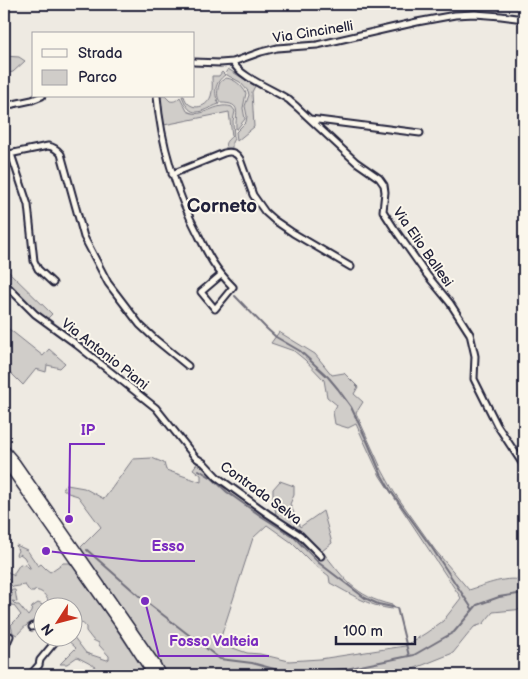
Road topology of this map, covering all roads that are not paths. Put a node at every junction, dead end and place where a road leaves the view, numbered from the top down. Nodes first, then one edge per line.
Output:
1 (524, 19) edge
2 (195, 62) edge
3 (233, 62) junction
4 (37, 98) edge
5 (157, 98) edge
6 (4, 106) edge
7 (310, 119) junction
8 (420, 132) dead end
9 (11, 154) junction
10 (4, 155) edge
11 (172, 174) junction
12 (351, 266) dead end
13 (221, 275) junction
14 (4, 283) edge
15 (52, 283) dead end
16 (188, 366) dead end
17 (188, 448) joint
18 (4, 449) edge
19 (4, 460) edge
20 (524, 466) edge
21 (321, 556) dead end
22 (10, 636) dead end
23 (52, 646) edge
24 (4, 650) edge
25 (30, 675) edge
26 (154, 675) edge
27 (162, 675) edge

1 - 3 street, Via Cincinelli
2 - 3 street, Via Cincinelli
3 - 7 street, Via Elio Ballesi
4 - 6 street
5 - 11 street
7 - 8 street
7 - 20 street, Via Elio Ballesi
9 - 10 street
9 - 15 street
9 - 16 street
11 - 12 street
11 - 13 street
13 - 13 street
14 - 17 street, Via Antonio Piani
17 - 21 street, Contrada Selva
18 - 27 main road
19 - 26 main road
22 - 24 street
23 - 25 street

